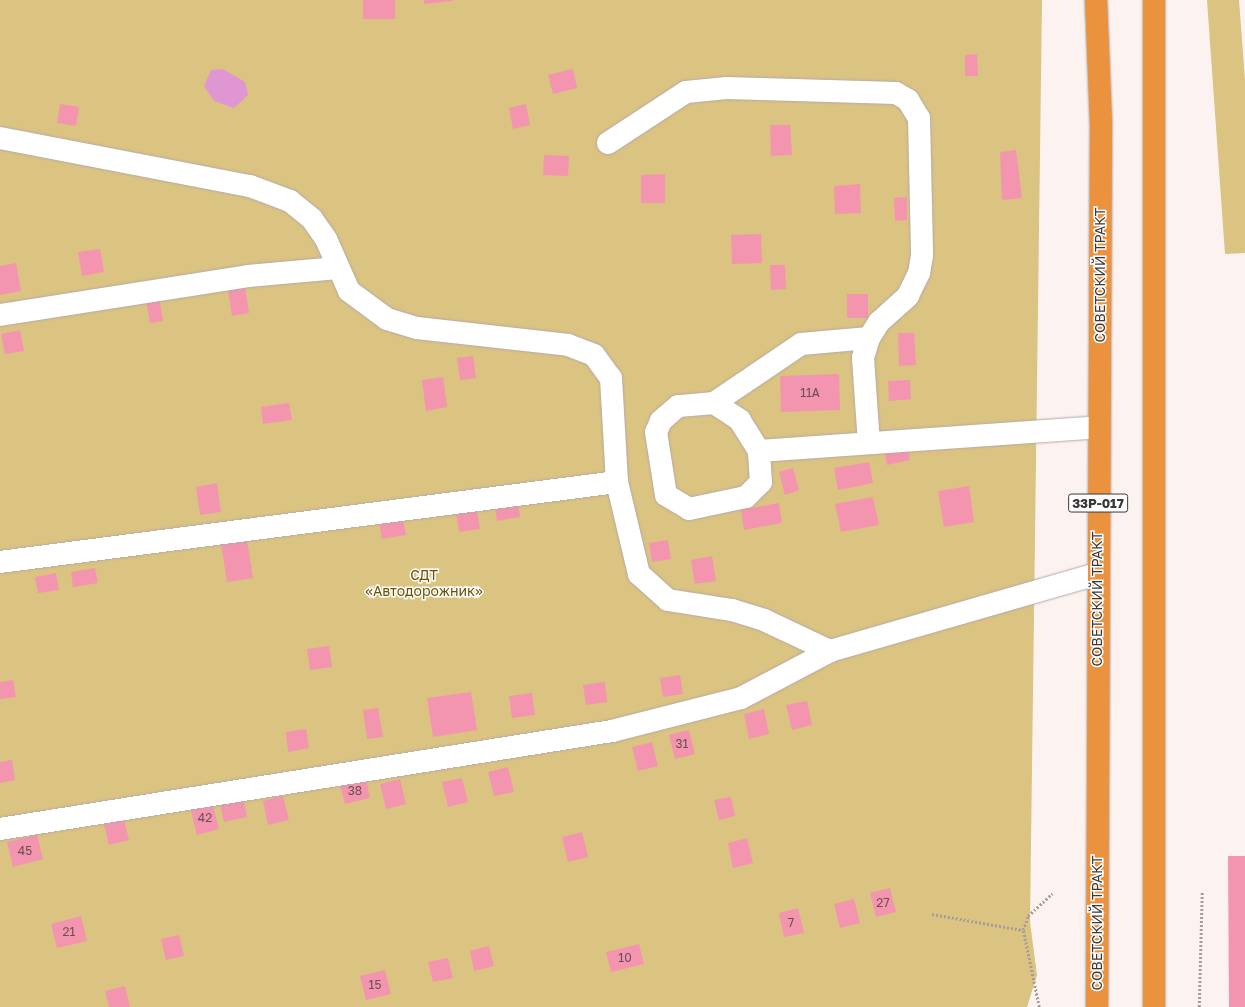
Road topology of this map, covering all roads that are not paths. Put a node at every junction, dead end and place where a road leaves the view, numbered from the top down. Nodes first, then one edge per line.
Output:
1 (1096, 0) edge
2 (1154, 0) edge
3 (0, 138) edge
4 (608, 143) dead end
5 (338, 268) junction
6 (0, 315) edge
7 (869, 338) junction
8 (714, 403) junction
9 (1098, 427) junction
10 (869, 443) junction
11 (759, 450) junction
12 (617, 482) junction
13 (0, 562) edge
14 (1097, 574) junction
15 (830, 651) junction
16 (0, 829) edge
17 (1097, 1007) edge
18 (1154, 1007) edge

1 - 9 highway, СОВЕТСКИЙ ТРАКТ / 33Р-017
2 - 18 highway
3 - 5 street
4 - 7 street
5 - 6 street
5 - 12 street
7 - 8 street
7 - 10 street
8 - 11 street
8 - 11 street
9 - 10 street
9 - 14 highway, СОВЕТСКИЙ ТРАКТ / 33Р-017
10 - 11 street
12 - 13 street
12 - 15 street
14 - 15 street
14 - 17 highway, СОВЕТСКИЙ ТРАКТ / 33Р-017
15 - 16 street

